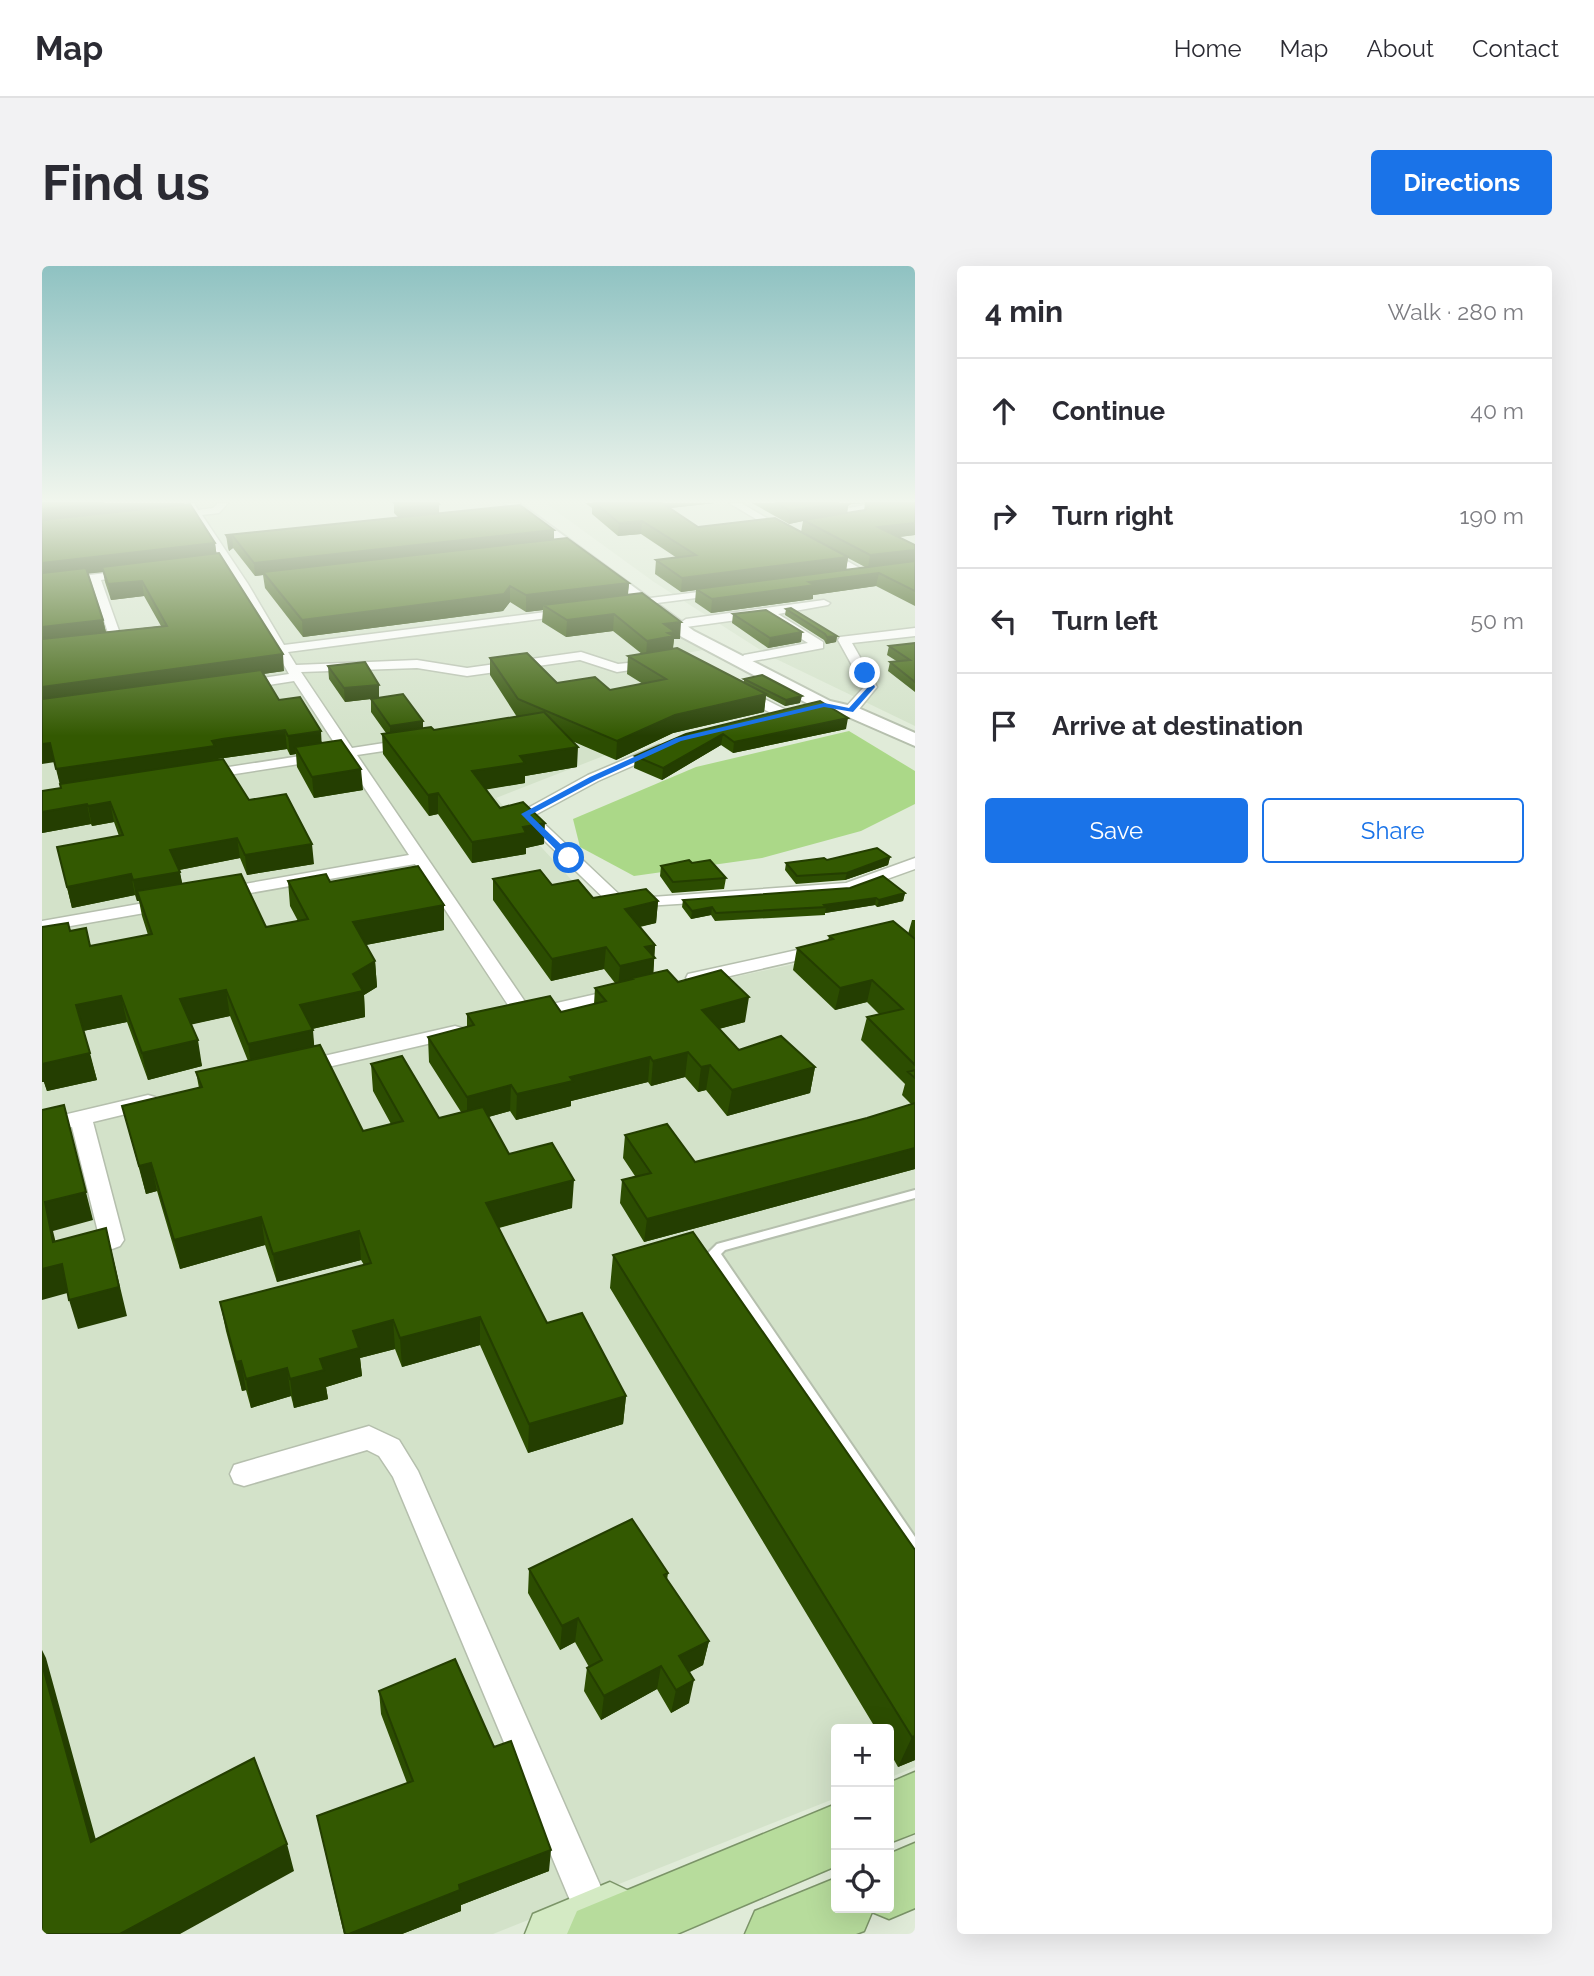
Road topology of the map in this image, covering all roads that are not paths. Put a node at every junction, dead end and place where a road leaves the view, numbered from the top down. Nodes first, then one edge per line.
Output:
1 (70, 581) edge
2 (96, 581) edge
3 (241, 581) edge
4 (615, 581) edge
5 (619, 581) edge
6 (257, 583) dead end
7 (42, 584) edge
8 (243, 584) junction
9 (732, 591) edge
10 (647, 601) junction
11 (824, 603) dead end
12 (611, 606) edge
13 (584, 610) edge
14 (767, 612) junction
15 (686, 624) junction
16 (913, 634) edge
17 (281, 649) junction
18 (42, 651) edge
19 (748, 658) junction
20 (672, 660) edge
21 (295, 673) junction
22 (729, 684) edge
23 (231, 687) edge
24 (839, 706) junction
25 (785, 715) junction
26 (759, 721) edge
27 (679, 740) edge
28 (915, 740) edge
29 (419, 742) edge
30 (351, 753) junction
31 (190, 777) edge
32 (420, 858) junction
33 (915, 863) edge
34 (42, 926) edge
35 (848, 944) edge
36 (673, 983) edge
37 (646, 989) edge
38 (525, 1016) junction
39 (499, 1022) edge
40 (472, 1028) edge
41 (288, 1070) edge
42 (169, 1097) edge
43 (81, 1118) junction
44 (42, 1127) edge
45 (915, 1194) edge
46 (112, 1240) edge
47 (244, 1474) dead end
48 (915, 1549) edge
49 (915, 1787) edge
50 (894, 1796) edge
51 (915, 1802) edge
52 (894, 1811) edge
53 (831, 1821) edge
54 (831, 1837) edge
55 (915, 1875) edge
56 (894, 1885) edge
57 (831, 1912) edge
58 (583, 1928) edge
59 (778, 1934) edge

1 - 7 street
2 - 18 street
3 - 8 street
4 - 10 main road
5 - 10 main road
6 - 8 street
8 - 17 street
9 - 10 street
10 - 12 street
10 - 15 main road
10 - 24 main road
11 - 14 street
13 - 17 street
14 - 15 street
14 - 19 street
15 - 19 main road
16 - 24 street
17 - 21 street
19 - 24 main road
20 - 21 street
21 - 23 street
21 - 30 street
22 - 25 street
24 - 25 street
24 - 28 main road
25 - 26 street
27 - 33 street
29 - 30 street
30 - 31 street
30 - 32 street
32 - 34 street
32 - 38 street
35 - 36 street
37 - 38 street
38 - 39 street
40 - 41 street
42 - 43 street
43 - 44 street
43 - 46 street
45 - 48 lane
47 - 58 street
49 - 50 main road
51 - 52 highway
53 - 58 main road
54 - 58 highway
55 - 56 highway
57 - 59 highway

